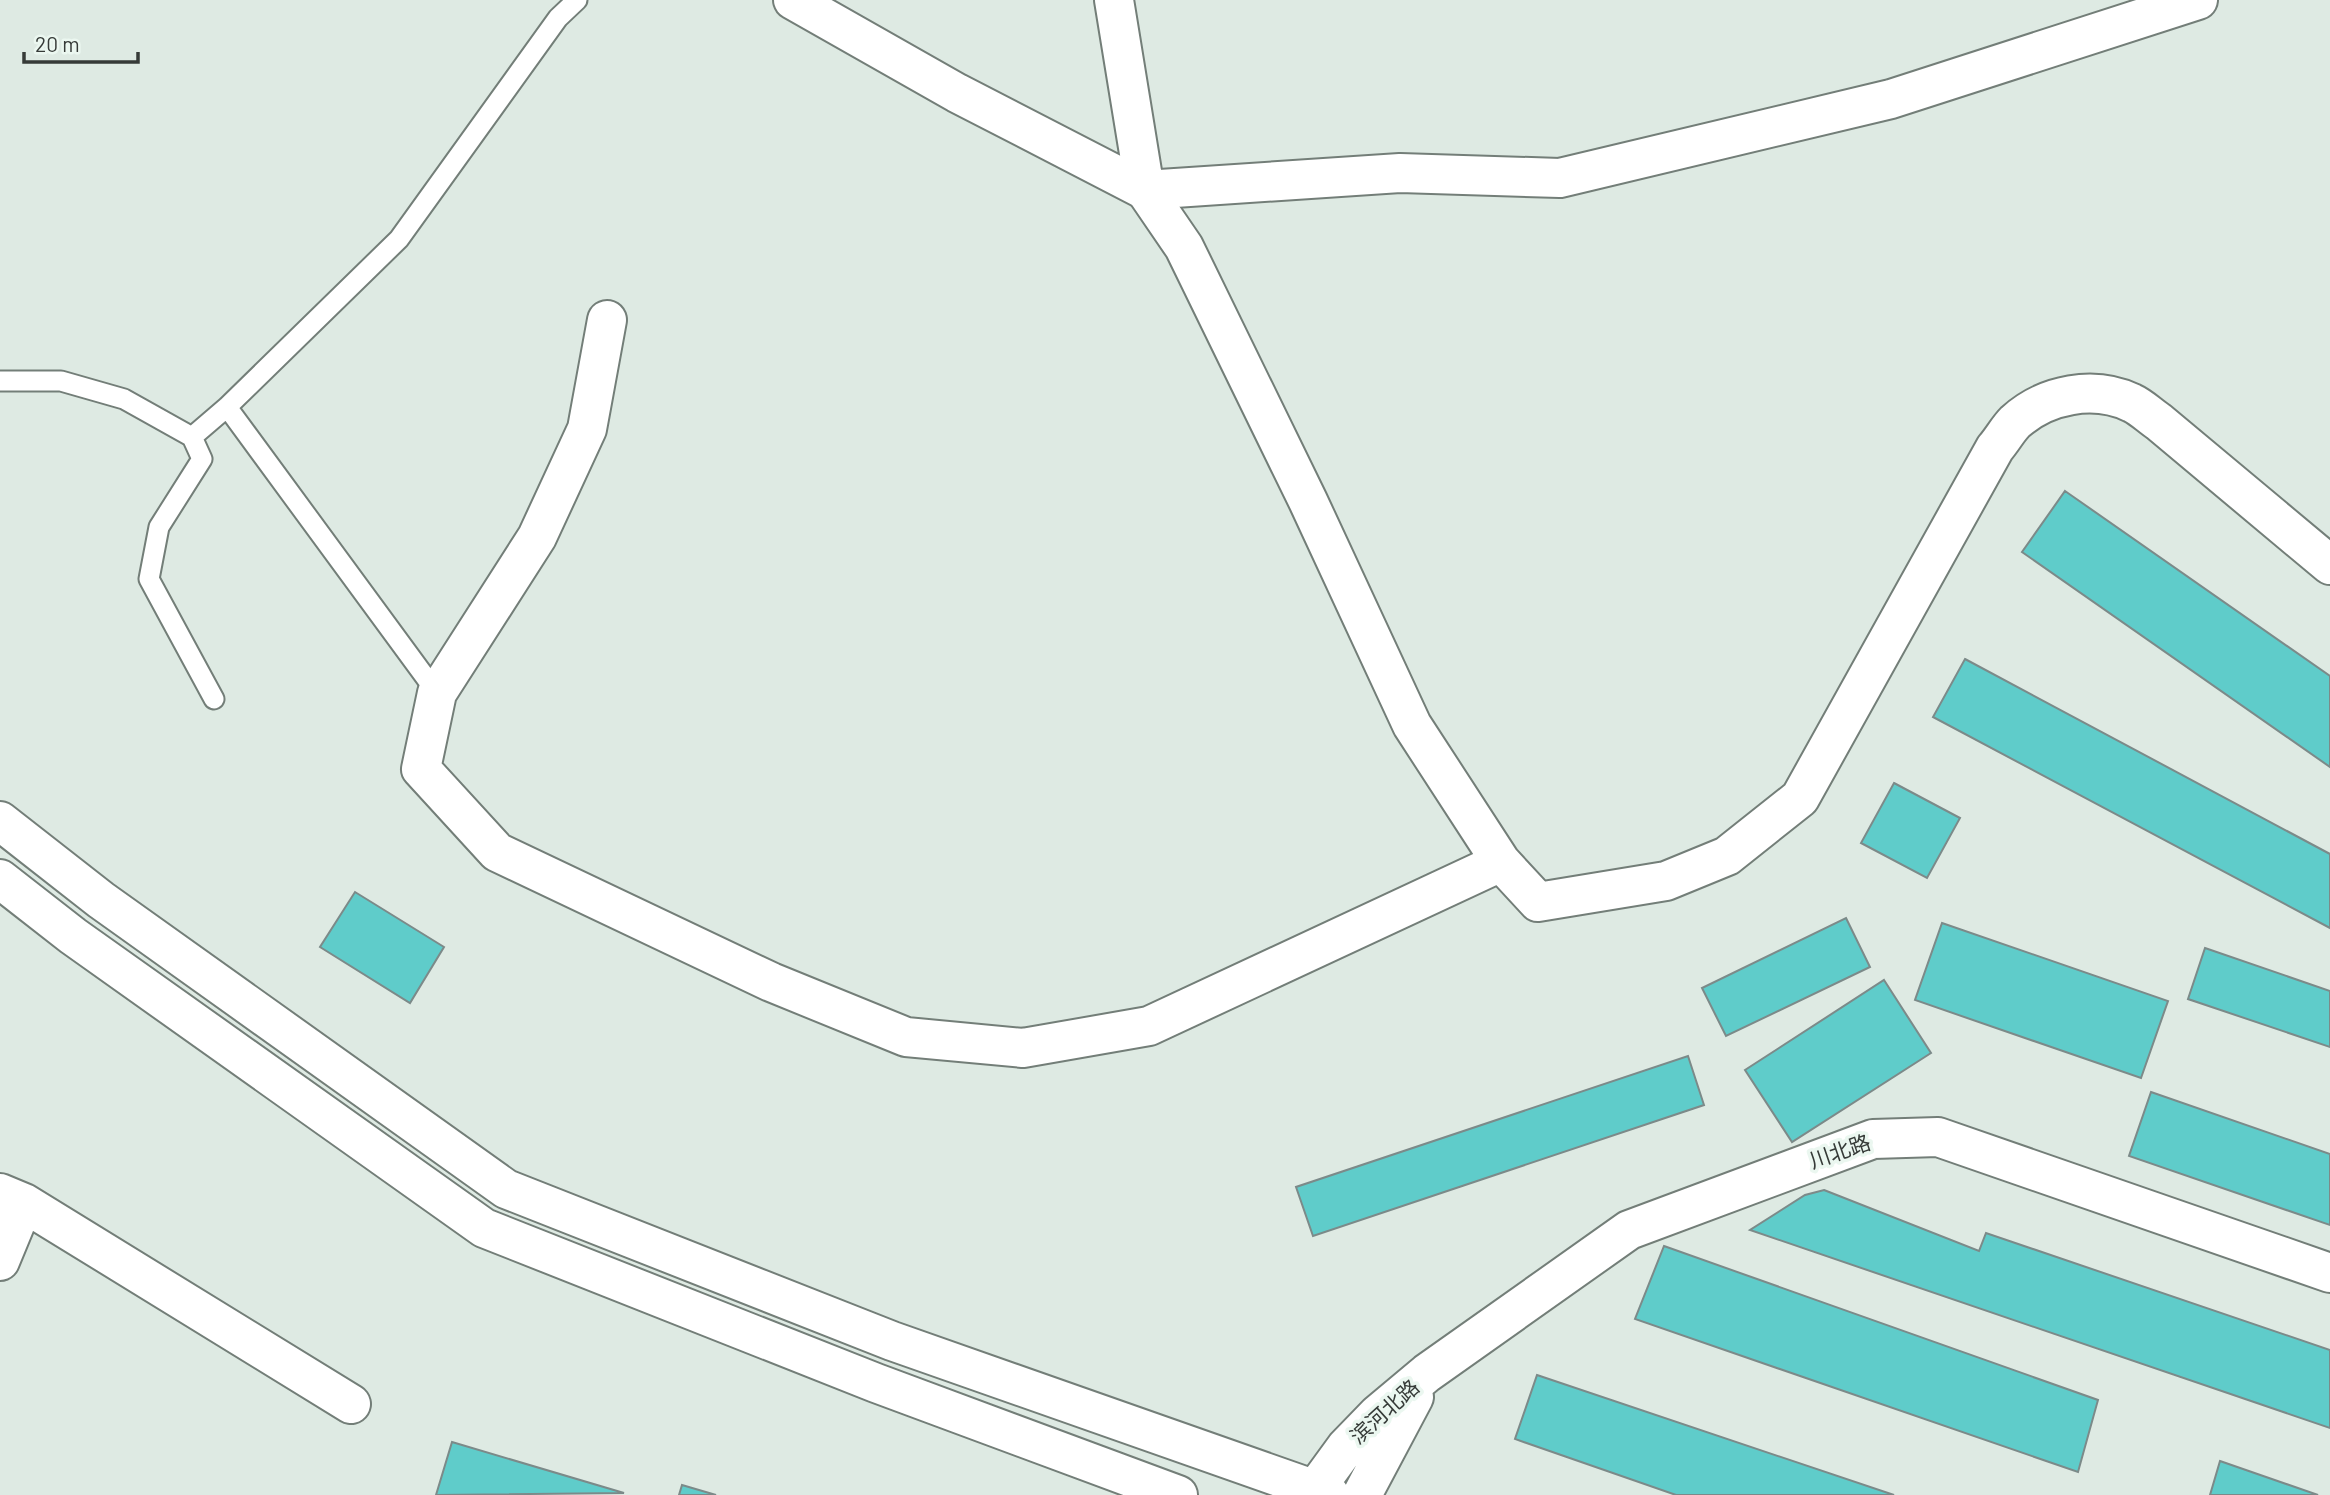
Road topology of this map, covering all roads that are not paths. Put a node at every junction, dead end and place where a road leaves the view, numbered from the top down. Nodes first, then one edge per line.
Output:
1 (576, 0) edge
2 (793, 0) edge
3 (1114, 0) edge
4 (2198, 0) edge
5 (1145, 190) junction
6 (607, 320) dead end
7 (0, 381) edge
8 (227, 407) junction
9 (192, 437) junction
10 (2330, 565) edge
11 (437, 693) junction
12 (214, 699) dead end
13 (0, 821) edge
14 (1501, 862) junction
15 (0, 878) edge
16 (12, 1198) edge
17 (0, 1261) edge
18 (2330, 1273) edge
19 (1427, 1373) junction
20 (351, 1404) dead end
21 (1319, 1493) edge
22 (1178, 1495) edge
23 (1362, 1495) edge

1 - 8 lane
2 - 5 main road
3 - 5 main road
4 - 5 main road
5 - 14 main road
6 - 11 main road
7 - 9 lane
8 - 9 lane
8 - 11 lane
9 - 12 lane
10 - 14 main road
11 - 14 main road
13 - 21 main road
15 - 22 main road
16 - 17 main road
16 - 20 main road
18 - 19 main road, 川北路
19 - 21 main road, 滨河北路
19 - 23 main road, 滨河北路

